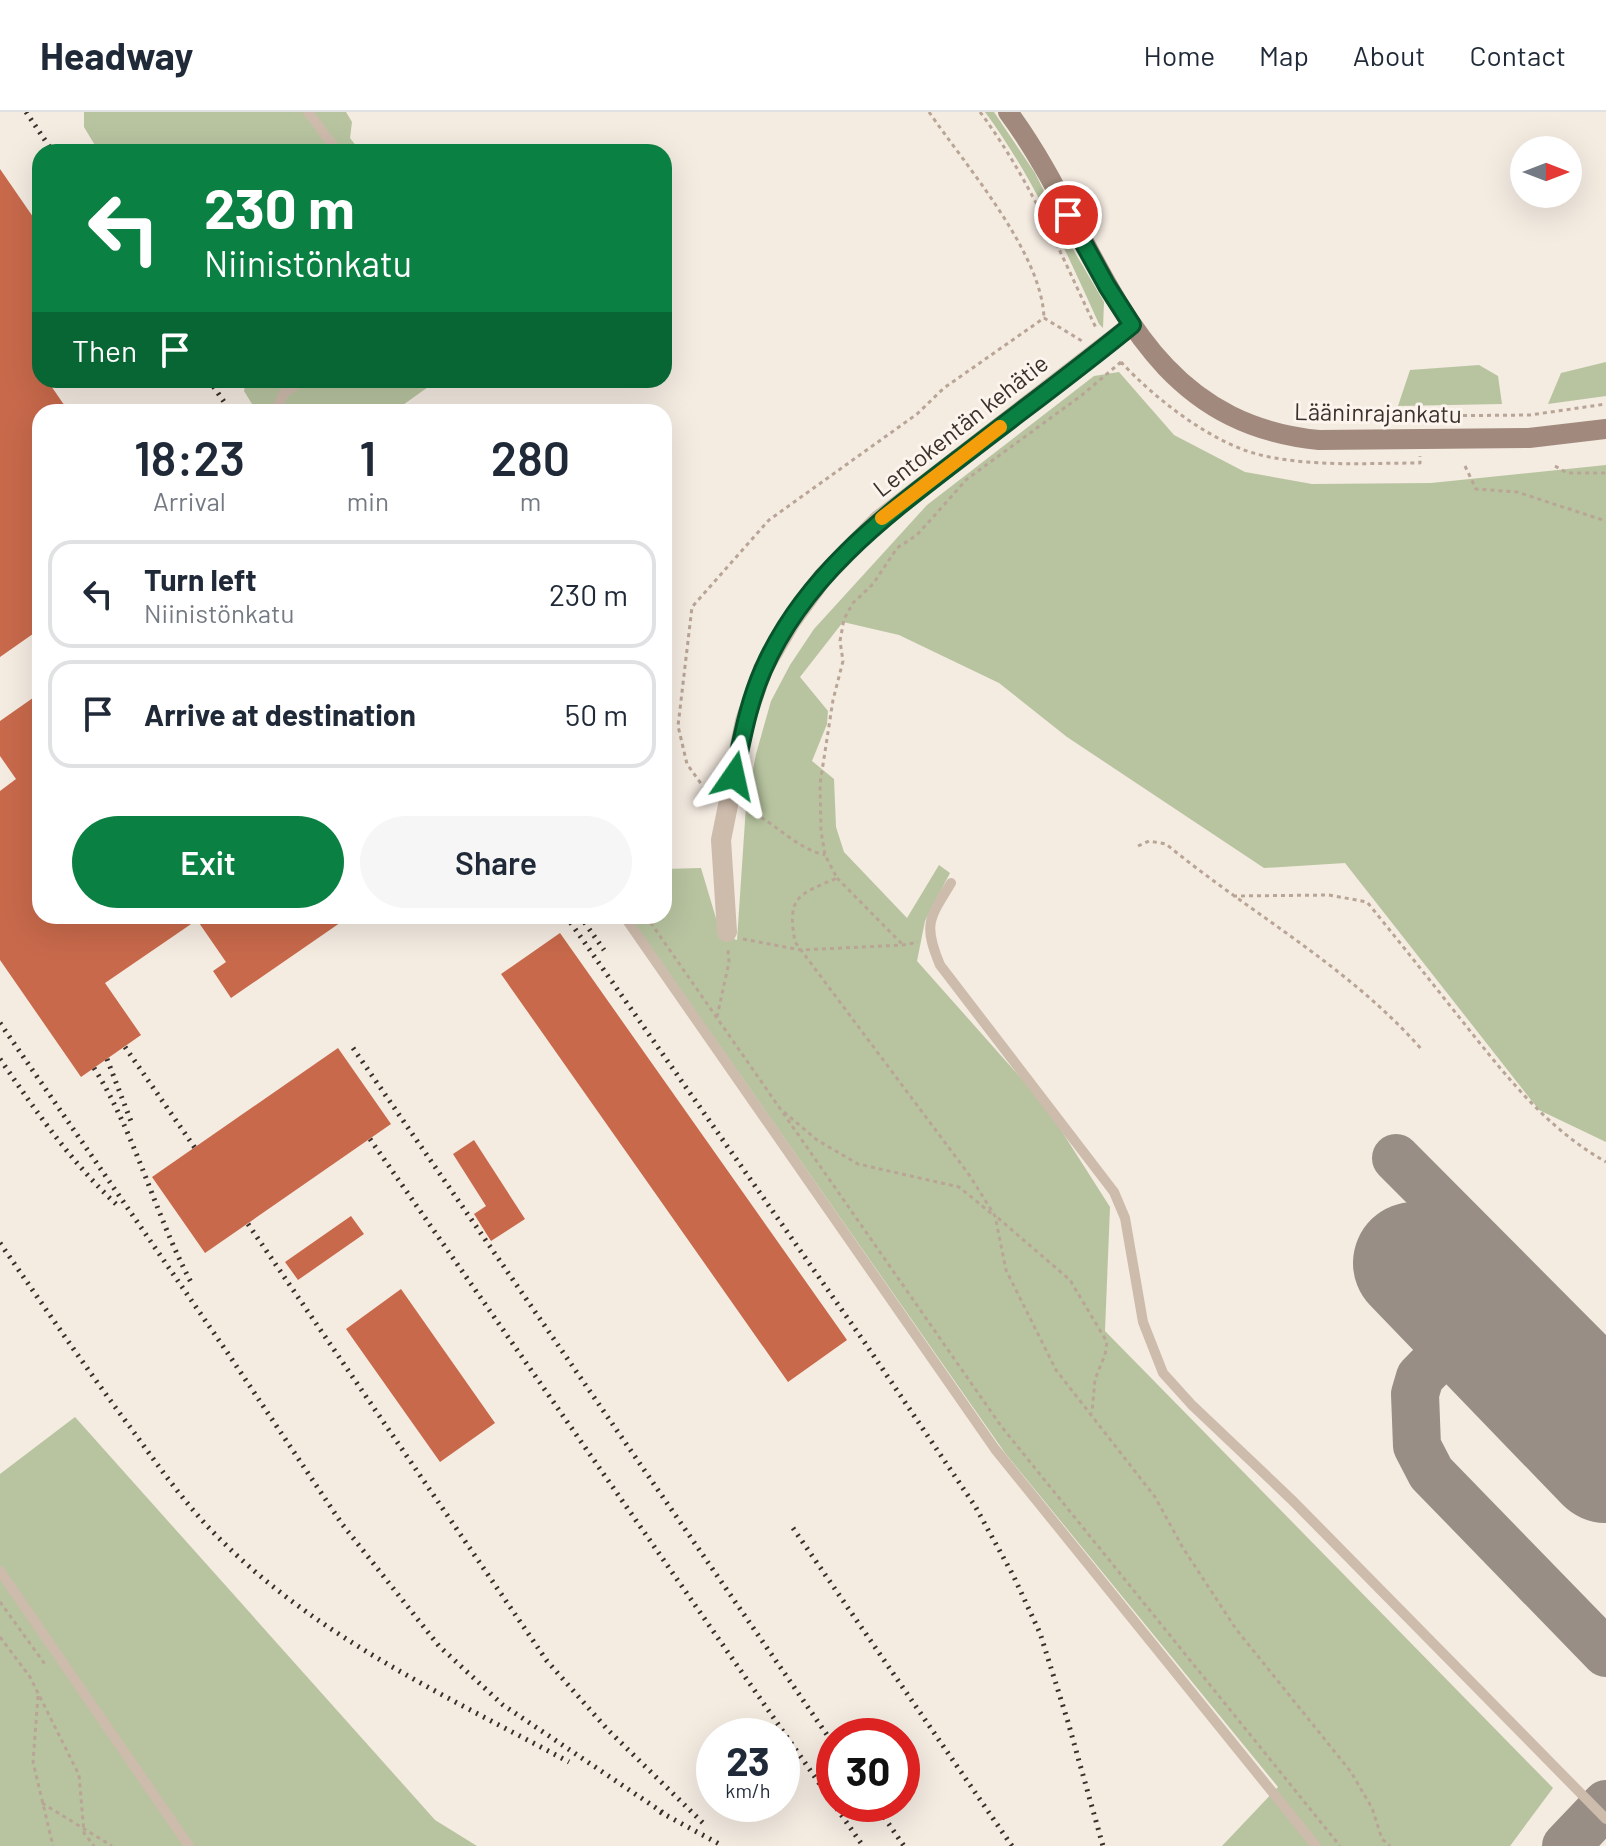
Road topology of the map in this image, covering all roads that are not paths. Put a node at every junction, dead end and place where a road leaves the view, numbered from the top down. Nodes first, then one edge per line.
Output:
1 (308, 112) edge
2 (1008, 112) edge
3 (332, 144) edge
4 (1132, 325) junction
5 (291, 388) edge
6 (279, 404) edge
7 (1606, 429) edge
8 (951, 883) dead end
9 (630, 924) edge
10 (727, 932) road end
11 (0, 1571) edge
12 (1606, 1819) edge
13 (189, 1846) edge
14 (1316, 1846) edge

1 - 3 lane
2 - 4 street, Lääninrajankatu
4 - 7 street, Lääninrajankatu
4 - 10 street, Lentokentän kehätie
5 - 6 lane
8 - 12 lane
9 - 14 lane
11 - 13 lane

